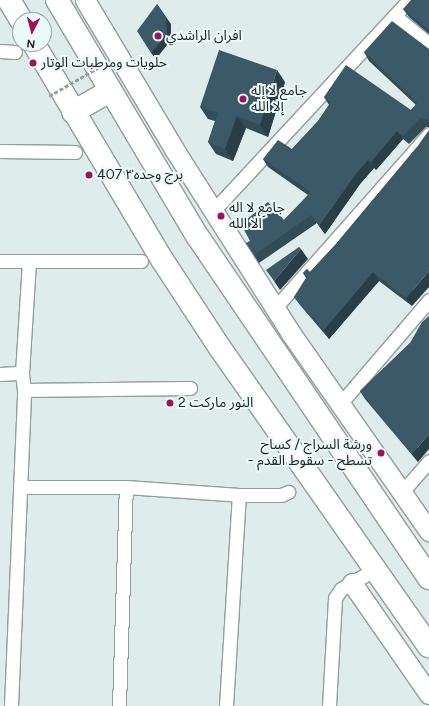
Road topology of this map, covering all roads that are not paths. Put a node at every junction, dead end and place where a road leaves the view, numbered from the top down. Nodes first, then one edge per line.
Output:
1 (10, 0) edge
2 (57, 0) edge
3 (85, 0) edge
4 (409, 0) edge
5 (17, 12) edge
6 (395, 16) junction
7 (429, 44) edge
8 (12, 50) edge
9 (0, 51) edge
10 (28, 52) edge
11 (110, 91) junction
12 (73, 112) junction
13 (429, 134) edge
14 (0, 151) edge
15 (75, 152) dead end
16 (213, 211) junction
17 (0, 261) edge
18 (141, 261) dead end
19 (29, 262) junction
20 (429, 300) edge
21 (275, 308) junction
22 (22, 373) junction
23 (0, 374) edge
24 (190, 388) dead end
25 (24, 390) junction
26 (340, 404) junction
27 (429, 461) edge
28 (20, 487) junction
29 (126, 487) junction
30 (288, 492) dead end
31 (402, 492) junction
32 (239, 495) junction
33 (429, 531) edge
34 (374, 569) junction
35 (429, 578) edge
36 (352, 583) junction
37 (429, 646) edge
38 (429, 694) edge
39 (11, 706) edge
40 (119, 706) edge
41 (226, 706) edge
42 (329, 706) edge

1 - 5 highway
2 - 11 highway
3 - 16 main road
4 - 6 street
6 - 7 street
6 - 16 street
8 - 9 street
10 - 12 highway
11 - 12 highway
11 - 35 highway
12 - 34 highway
13 - 21 street
14 - 15 street
16 - 21 main road
17 - 19 street
18 - 19 street
19 - 22 street
20 - 26 street
21 - 26 main road
22 - 23 street
22 - 25 street
24 - 25 street
25 - 28 street
26 - 31 main road
27 - 31 street
28 - 29 street
28 - 39 street
29 - 32 street
29 - 40 street
30 - 32 street
31 - 33 main road
32 - 41 street
34 - 36 street
34 - 37 highway
36 - 38 main road
36 - 42 street

